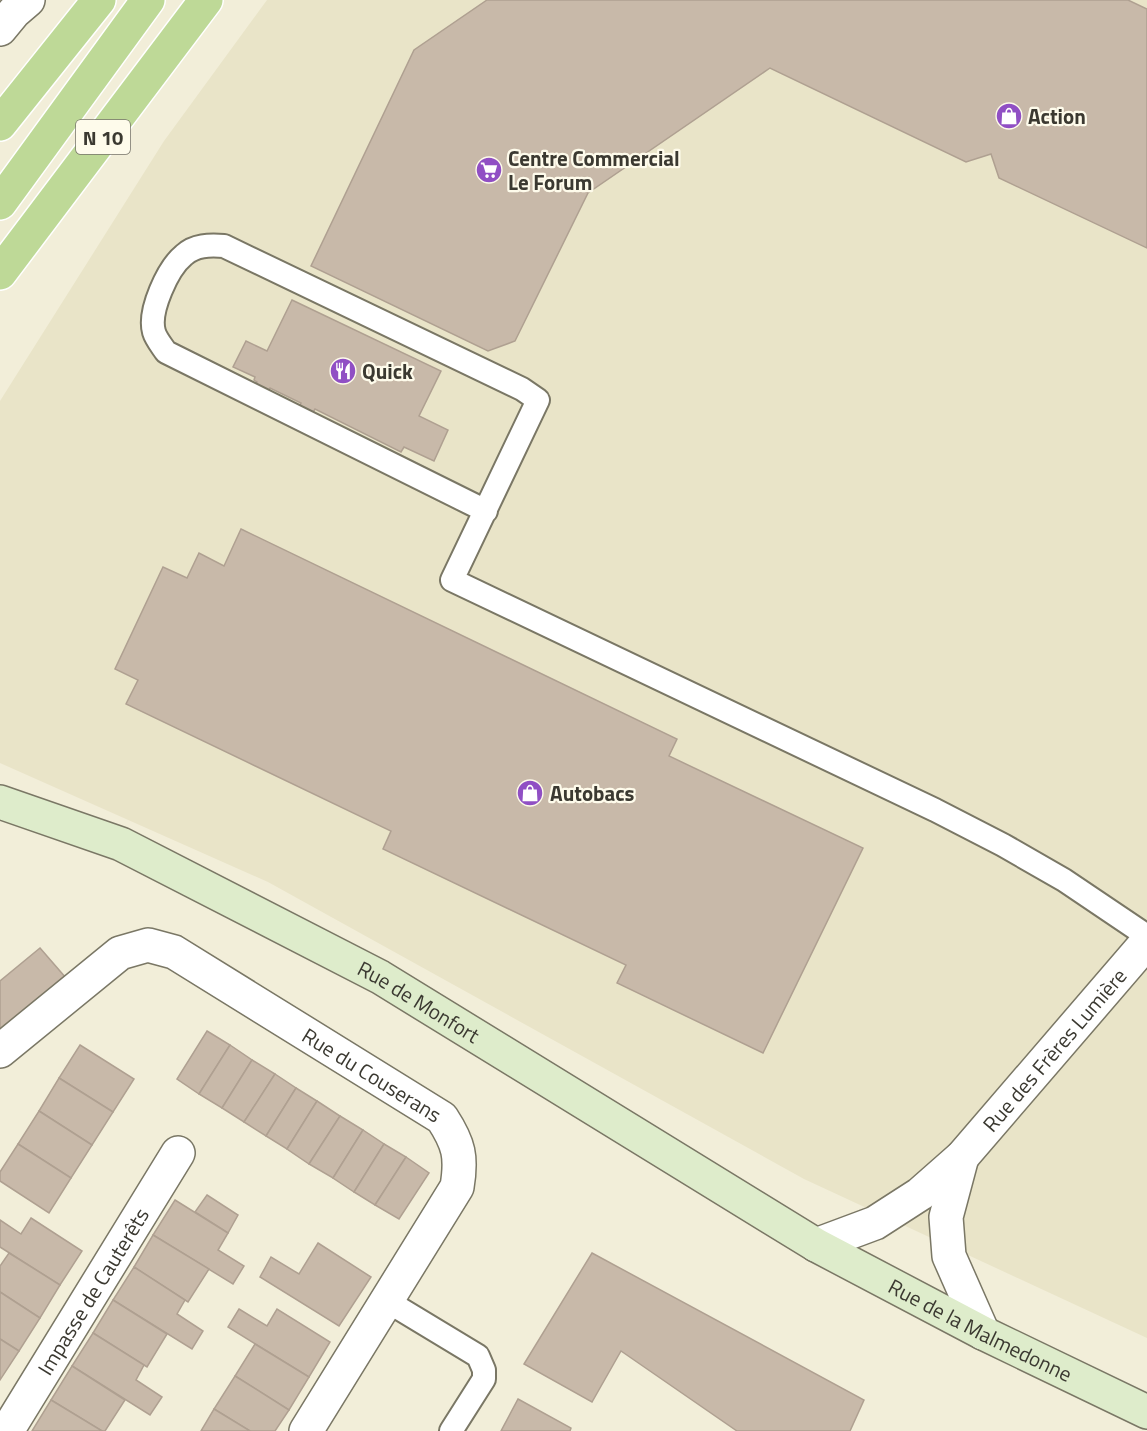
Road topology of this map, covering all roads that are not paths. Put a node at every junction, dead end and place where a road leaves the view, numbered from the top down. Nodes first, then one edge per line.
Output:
1 (99, 0) edge
2 (148, 0) edge
3 (207, 0) edge
4 (0, 124) edge
5 (0, 204) edge
6 (0, 273) edge
7 (486, 511) junction
8 (0, 802) edge
9 (1147, 936) edge
10 (1147, 942) edge
11 (0, 1051) edge
12 (177, 1154) dead end
13 (962, 1157) junction
14 (816, 1245) junction
15 (387, 1301) junction
16 (983, 1334) junction
17 (1147, 1412) edge
18 (7, 1431) edge
19 (306, 1431) edge
20 (451, 1431) edge

1 - 4 main road
2 - 5 main road, N 10
3 - 6 main road, N 10
7 - 7 lane
7 - 9 lane
8 - 14 street, Rue de Monfort
10 - 13 street, Rue des Frères Lumière
11 - 15 street, Rue du Couserans
12 - 18 street, Impasse de Cauterêts
13 - 14 street, Rue des Frères Lumière
13 - 16 street, Rue des Frères Lumière
14 - 16 street, Rue de la Malmedonne
15 - 19 street, Rue du Couserans
15 - 20 lane
16 - 17 street, Rue de la Malmedonne

